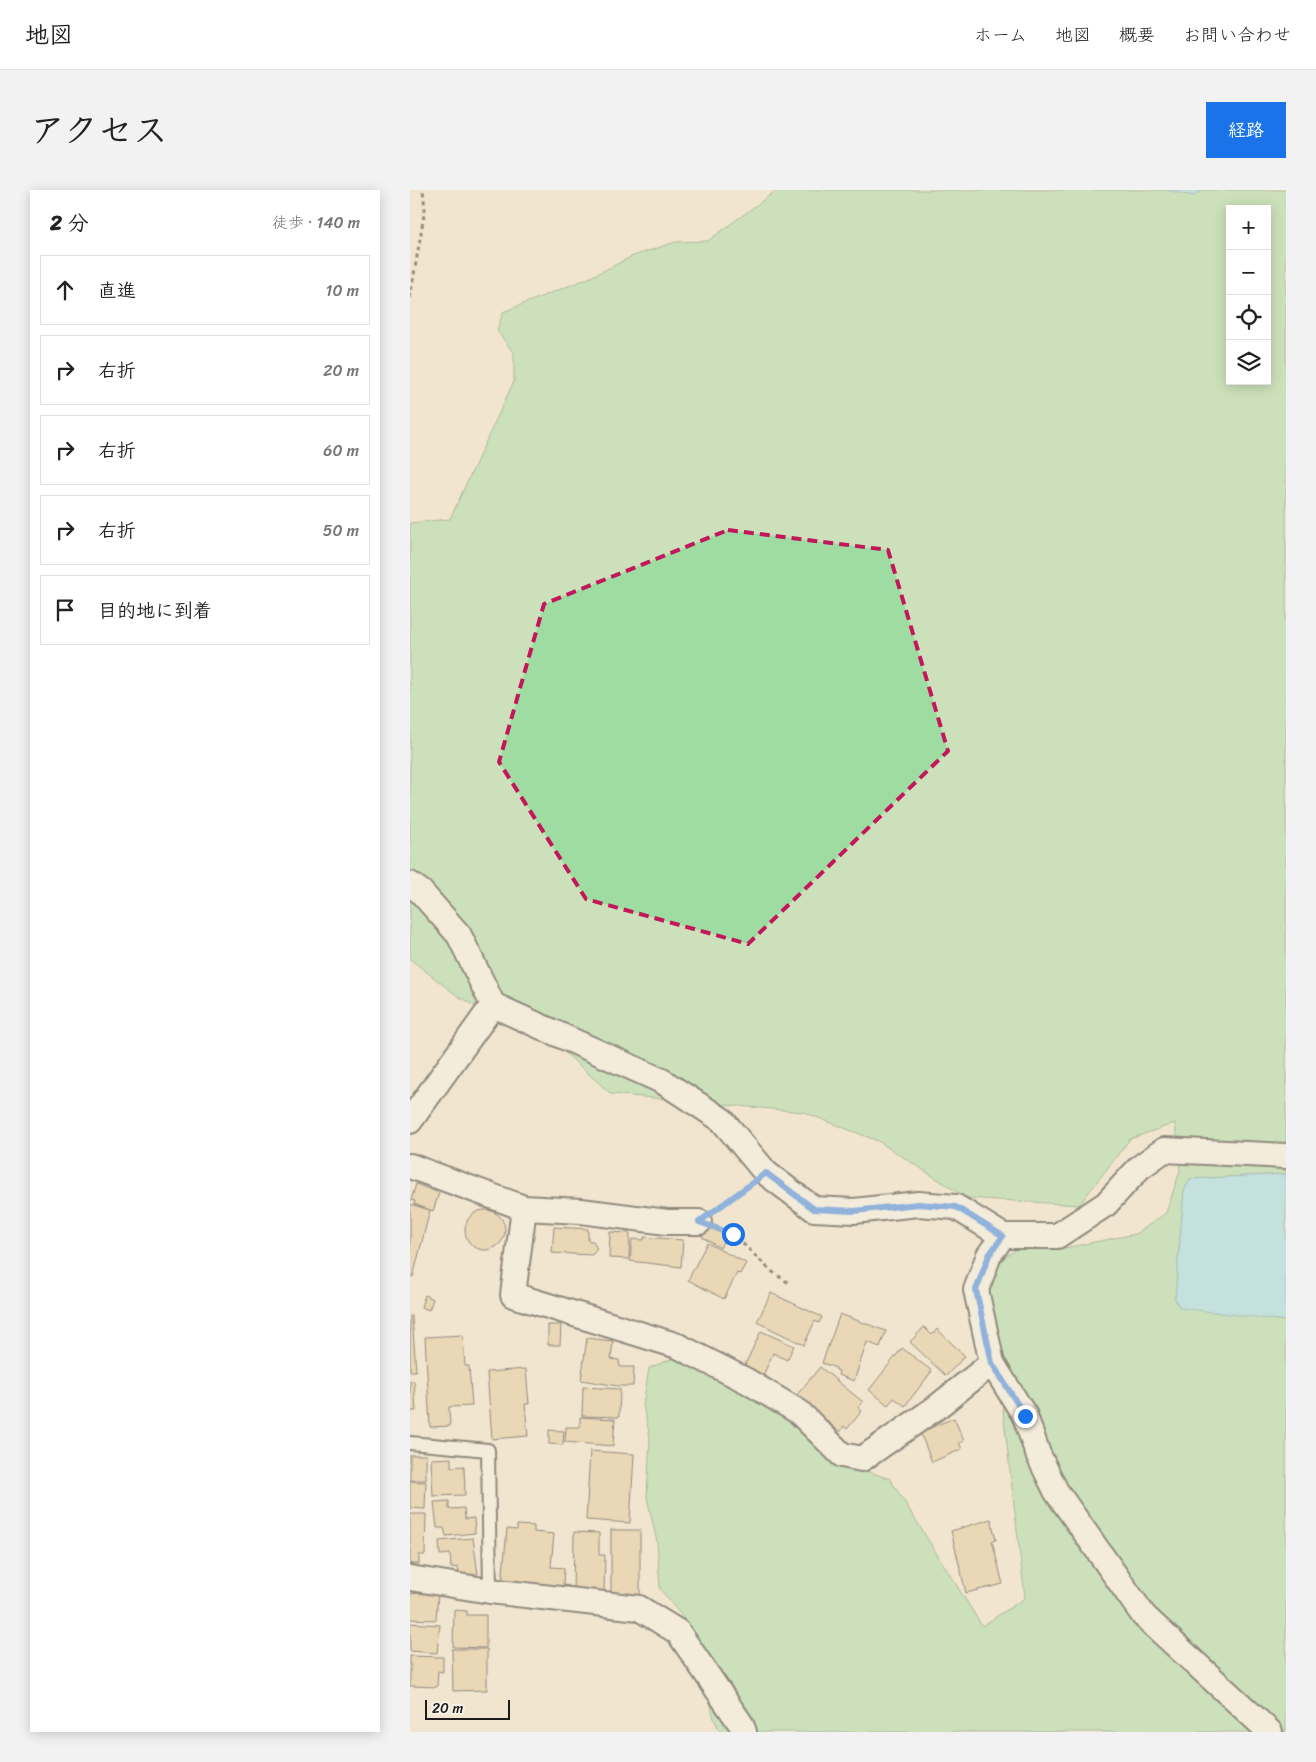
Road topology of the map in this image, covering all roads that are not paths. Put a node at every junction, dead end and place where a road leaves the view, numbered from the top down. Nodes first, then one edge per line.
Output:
1 (410, 884) edge
2 (493, 1005) junction
3 (410, 1121) edge
4 (1286, 1156) edge
5 (410, 1166) edge
6 (524, 1208) junction
7 (699, 1222) road end
8 (1003, 1236) junction
9 (992, 1363) junction
10 (410, 1443) edge
11 (410, 1578) edge
12 (490, 1590) junction
13 (744, 1732) edge
14 (1270, 1732) edge

1 - 2 street
2 - 3 street
2 - 8 street
4 - 8 street
5 - 6 street
6 - 7 street
6 - 9 street
8 - 9 street
9 - 14 street
10 - 12 lane
11 - 12 street
12 - 13 street

